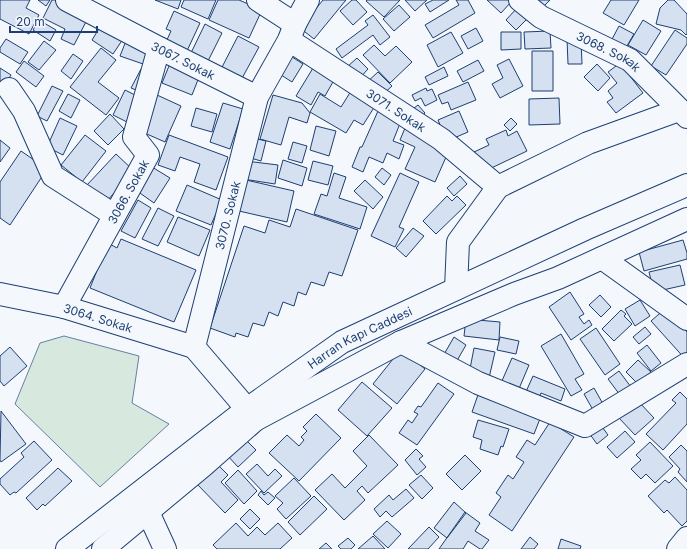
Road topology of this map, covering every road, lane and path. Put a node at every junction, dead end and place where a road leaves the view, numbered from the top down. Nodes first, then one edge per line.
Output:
1 (67, 0) edge
2 (258, 0) edge
3 (308, 0) edge
4 (520, 0) edge
5 (292, 32) junction
6 (159, 48) junction
7 (9, 89) dead end
8 (257, 97) junction
9 (683, 113) edge
10 (687, 185) edge
11 (498, 187) junction
12 (114, 215) junction
13 (687, 219) edge
14 (602, 258) junction
15 (456, 289) junction
16 (0, 294) edge
17 (64, 307) junction
18 (687, 319) edge
19 (401, 342) junction
20 (194, 347) junction
21 (687, 364) edge
22 (251, 414) junction
23 (148, 512) junction
24 (687, 538) edge
25 (67, 549) edge
26 (103, 549) edge
27 (165, 549) edge
28 (678, 549) edge

1 - 6 street, 3067. Sokak
2 - 5 street, 3071. Sokak
3 - 5 street, 3070. Sokak
4 - 9 street, 3068. Sokak
5 - 8 street, 3070. Sokak
5 - 11 street, 3071. Sokak
6 - 8 street, 3067. Sokak
6 - 12 street, 3066. Sokak
7 - 12 street
8 - 20 street, 3070. Sokak
9 - 11 street
10 - 15 street, Harran Kapı Caddesi
11 - 15 street
12 - 17 street, 3066. Sokak
13 - 14 street, Harran Kapı Caddesi
14 - 18 street
14 - 19 street, Harran Kapı Caddesi
15 - 22 street, Harran Kapı Caddesi
16 - 17 street, 3064. Sokak
17 - 20 street, 3064. Sokak
19 - 21 street
19 - 22 street, Harran Kapı Caddesi
20 - 22 street
22 - 23 street, Harran Kapı Caddesi
22 - 25 street, Harran Kapı Caddesi
23 - 26 street, Harran Kapı Caddesi
23 - 27 street
24 - 28 street

